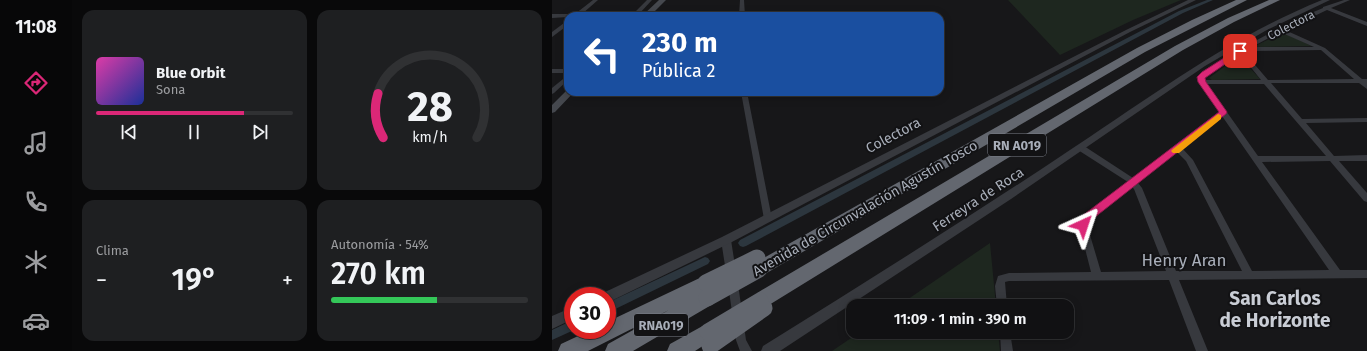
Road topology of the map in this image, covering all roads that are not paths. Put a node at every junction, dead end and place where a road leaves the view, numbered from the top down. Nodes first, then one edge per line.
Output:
1 (596, 0) edge
2 (650, 0) edge
3 (657, 0) edge
4 (662, 0) edge
5 (742, 0) edge
6 (1194, 0) edge
7 (1243, 0) edge
8 (1276, 0) edge
9 (1348, 0) edge
10 (1326, 4) edge
11 (581, 12) edge
12 (642, 12) edge
13 (644, 12) edge
14 (646, 12) edge
15 (742, 12) edge
16 (552, 16) edge
17 (564, 16) edge
18 (1367, 24) edge
19 (564, 25) edge
20 (1280, 30) junction
21 (552, 35) edge
22 (1323, 49) junction
23 (1242, 50) junction
24 (552, 71) edge
25 (564, 71) edge
26 (564, 81) edge
27 (1364, 81) edge
28 (1202, 82) junction
29 (1267, 82) junction
30 (1367, 87) edge
31 (564, 91) edge
32 (552, 92) edge
33 (566, 96) edge
34 (745, 96) edge
35 (552, 103) edge
36 (552, 110) edge
37 (1224, 112) junction
38 (1367, 120) edge
39 (1300, 121) junction
40 (1081, 148) junction
41 (1178, 149) junction
42 (1367, 158) edge
43 (1256, 159) junction
44 (1332, 159) junction
45 (1134, 182) junction
46 (1367, 199) edge
47 (768, 219) junction
48 (726, 240) junction
49 (758, 264) joint
50 (1337, 274) junction
51 (1367, 274) edge
52 (1250, 275) junction
53 (1097, 276) junction
54 (1172, 276) junction
55 (707, 290) junction
56 (616, 293) edge
57 (1001, 299) edge
58 (564, 317) edge
59 (552, 323) edge
60 (1006, 339) edge
61 (707, 343) edge
62 (568, 351) edge
63 (615, 351) edge
64 (677, 351) edge
65 (746, 351) edge
66 (768, 351) edge
67 (1007, 351) edge
68 (1202, 351) edge

1 - 11 street
2 - 12 street
3 - 13 main road
4 - 14 main road
5 - 15 street
6 - 47 street, Colectora
7 - 49 highway, Avenida de Circunvalación Agustín Tosco / RN A019
8 - 61 highway, Avenida de Circunvalación Agustín Tosco / RN A019, bridge
9 - 10 street, Ferreyra de Roca
10 - 18 street
10 - 20 street, Colectora
10 - 40 street, Ferreyra de Roca
16 - 17 street
19 - 21 street
20 - 22 street
20 - 23 street, Colectora
22 - 23 street
22 - 27 street
23 - 28 street, Colectora
23 - 29 street
24 - 25 street
26 - 32 street
27 - 29 street
27 - 30 street
28 - 29 street
28 - 37 street
29 - 39 street
31 - 35 main road
33 - 36 main road
34 - 47 street
37 - 41 street
37 - 43 street
38 - 39 street
39 - 44 street
40 - 45 street
40 - 66 street, Ferreyra de Roca
41 - 45 street
41 - 52 street
42 - 44 street
43 - 44 street
43 - 50 street
44 - 46 street
45 - 53 street
45 - 54 street
47 - 48 street, Colectora
48 - 56 street, Colectora
48 - 65 street
49 - 55 highway, Avenida de Circunvalación Agustín Tosco / RNA019, bridge
50 - 51 street, Henry Aran
50 - 52 street, Henry Aran
52 - 54 street, Henry Aran
53 - 54 street, Henry Aran
53 - 57 street, Henry Aran
54 - 68 street
55 - 62 highway
55 - 63 highway, Avenida de Circunvalación Agustín Tosco / RNA019
58 - 59 street
60 - 67 street
61 - 64 highway, RNA019

